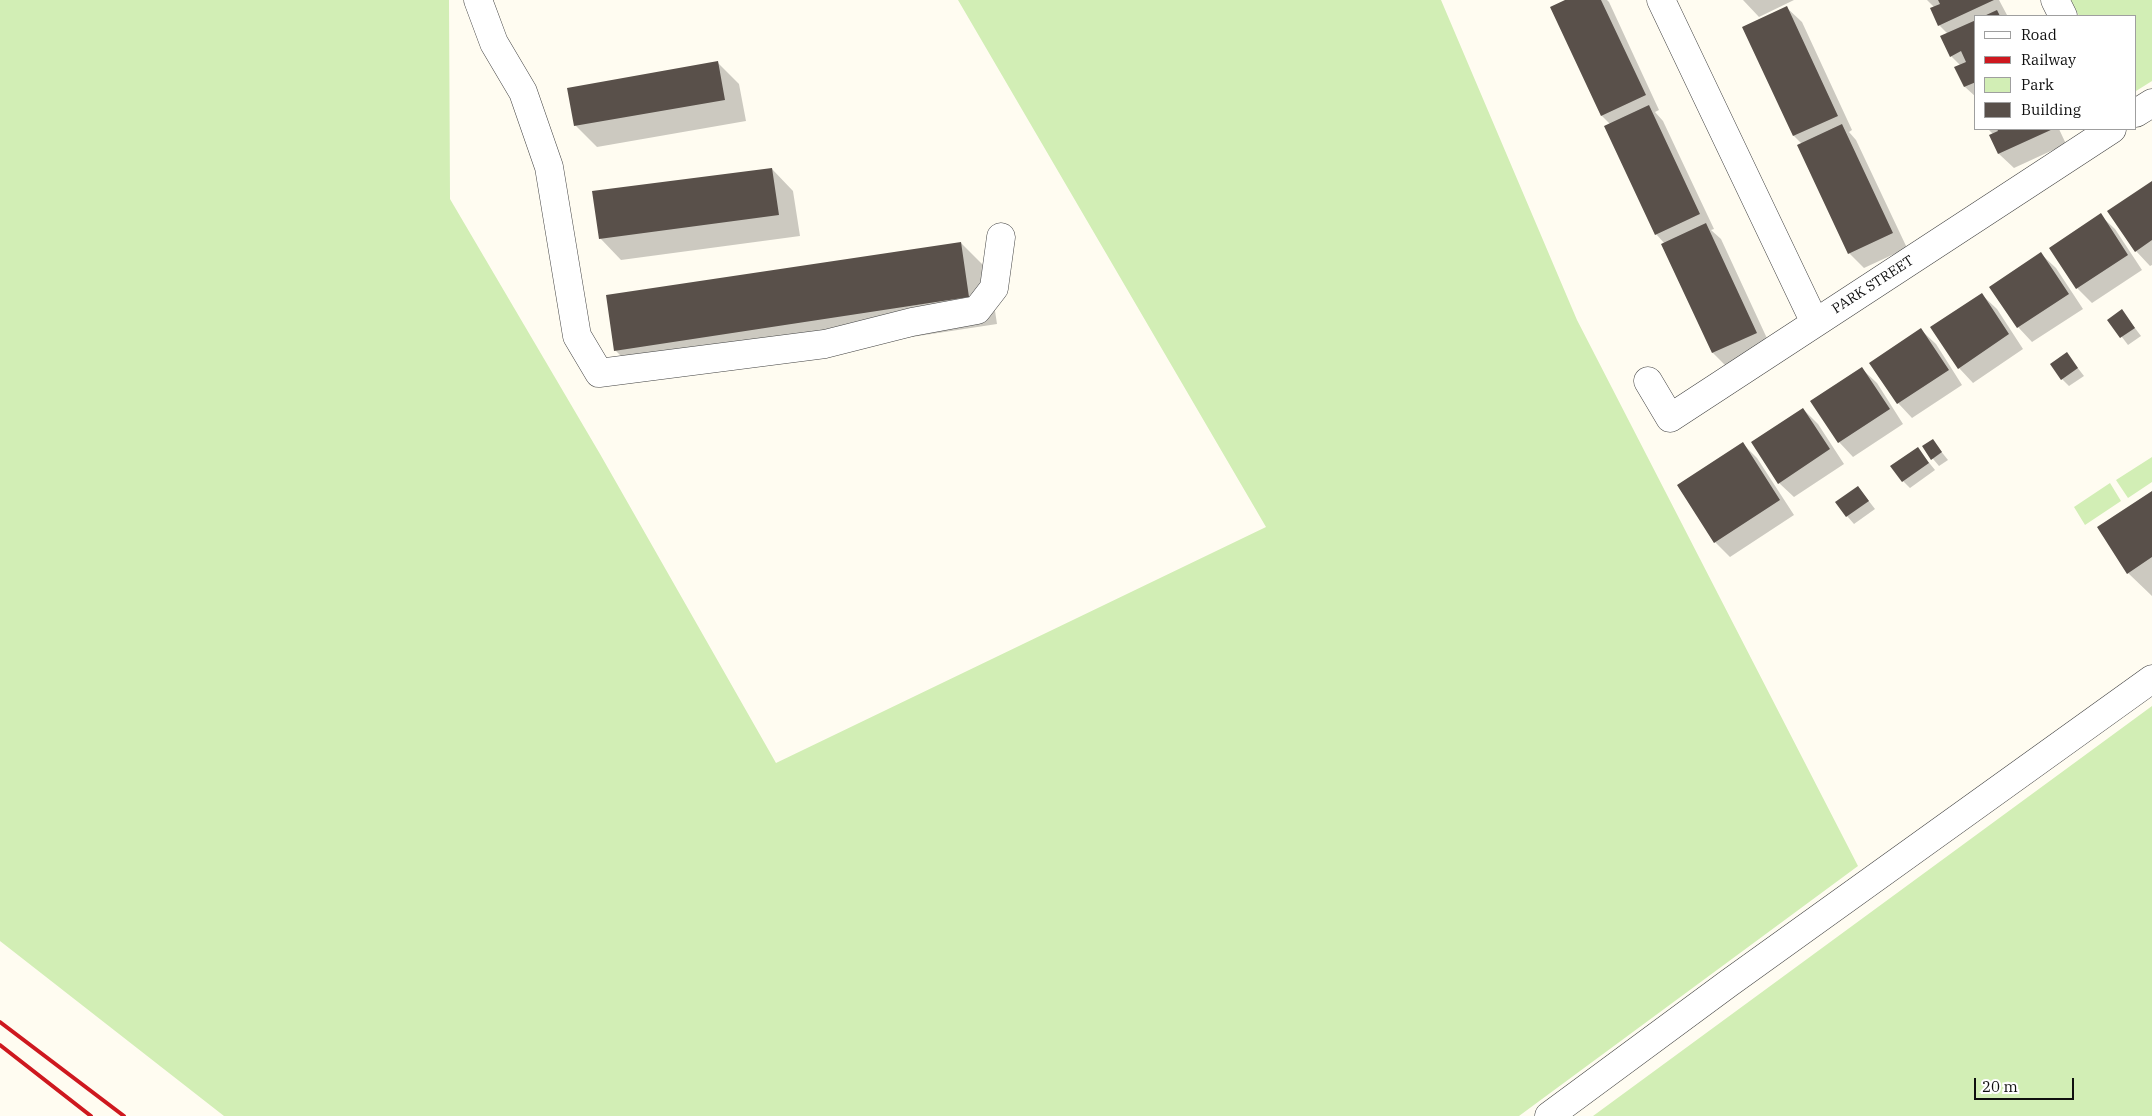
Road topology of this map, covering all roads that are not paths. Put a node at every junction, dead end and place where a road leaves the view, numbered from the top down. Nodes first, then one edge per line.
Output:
1 (478, 0) edge
2 (1661, 0) edge
3 (2055, 0) edge
4 (2062, 15) edge
5 (2152, 103) edge
6 (2137, 112) edge
7 (2110, 130) edge
8 (1001, 237) dead end
9 (1816, 323) junction
10 (1648, 381) dead end
11 (2152, 679) edge
12 (1548, 1116) edge

1 - 8 street
2 - 9 street
3 - 4 street
5 - 6 street
7 - 9 street, PARK STREET
9 - 10 street, PARK STREET
11 - 12 street

